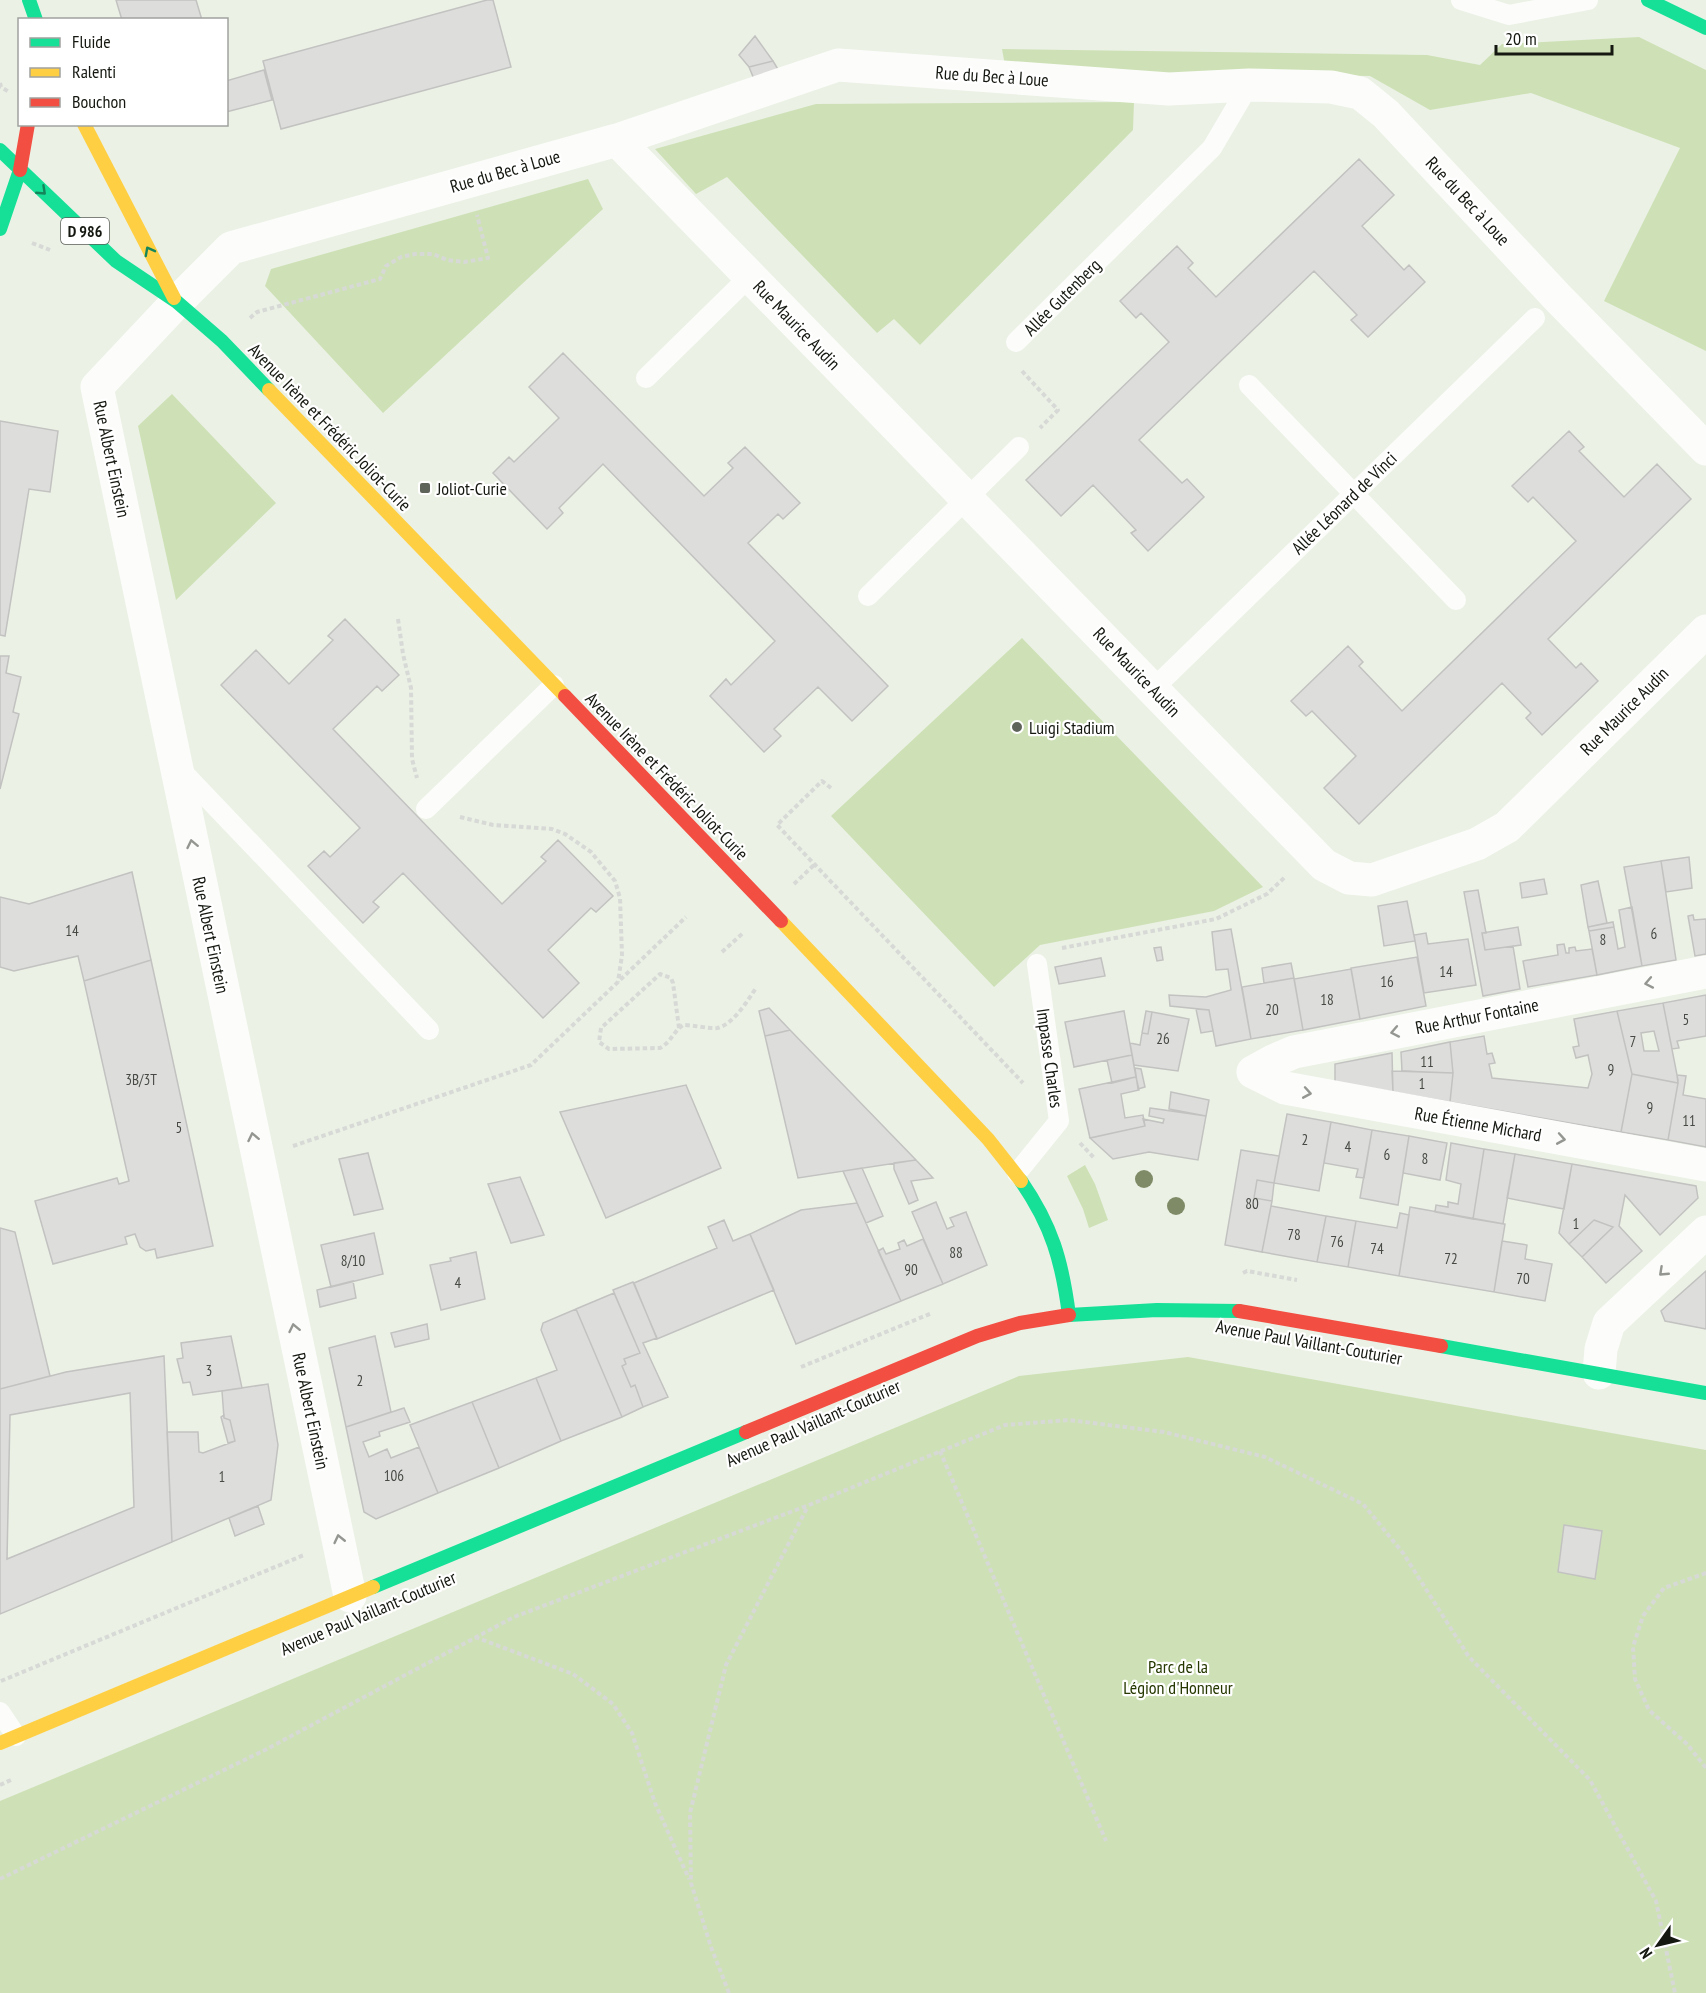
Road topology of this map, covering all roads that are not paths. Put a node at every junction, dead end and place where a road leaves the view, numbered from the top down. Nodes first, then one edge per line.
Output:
1 (19, 0) edge
2 (29, 0) edge
3 (1461, 0) edge
4 (1588, 0) edge
5 (1648, 0) edge
6 (22, 18) edge
7 (35, 18) edge
8 (1706, 27) edge
9 (1249, 85) junction
10 (28, 126) edge
11 (85, 126) edge
12 (617, 140) junction
13 (0, 150) edge
14 (20, 170) junction
15 (0, 229) edge
16 (750, 276) junction
17 (177, 302) junction
18 (1535, 318) dead end
19 (1016, 342) road end
20 (646, 378) dead end
21 (1249, 385) dead end
22 (1020, 447) road end
23 (1706, 449) edge
24 (1354, 494) junction
25 (967, 498) junction
26 (868, 596) dead end
27 (1456, 600) dead end
28 (1706, 631) edge
29 (554, 685) junction
30 (1153, 688) junction
31 (175, 764) junction
32 (426, 809) road end
33 (1036, 964) road end
34 (1706, 972) edge
35 (429, 1030) dead end
36 (1253, 1072) joint
37 (1706, 1165) edge
38 (1017, 1173) junction
39 (1706, 1232) edge
40 (1069, 1315) junction
41 (1599, 1373) junction
42 (1706, 1393) edge
43 (350, 1596) junction
44 (0, 1712) edge
45 (8, 1740) edge

1 - 6 main road
2 - 7 main road
3 - 4 lane
5 - 8 main road
9 - 12 street, Rue du Bec à Loue
9 - 19 lane, Allée Gutenberg
9 - 23 street, Rue du Bec à Loue
10 - 14 main road
17 -> 11 main road, Avenue Irène et Frédéric Joliot-Curie
12 - 16 street, Rue Maurice Audin
12 - 17 street, Rue du Bec à Loue
13 - 14 main road, Avenue Irène et Frédéric Joliot-Curie / D 986
14 - 15 main road
14 -> 17 main road, Avenue Irène et Frédéric Joliot-Curie / D 986
16 - 20 lane
16 - 25 street, Rue Maurice Audin
17 - 29 main road, Avenue Irène et Frédéric Joliot-Curie
17 - 31 street, Rue Albert Einstein
18 - 24 lane, Allée Léonard de Vinci
21 - 24 lane
22 - 25 lane
24 - 27 lane
24 - 30 lane, Allée Léonard de Vinci
25 - 26 lane
25 - 30 street, Rue Maurice Audin
28 - 30 street, Rue Maurice Audin
29 - 32 lane
29 - 38 main road, Avenue Irène et Frédéric Joliot-Curie
31 - 35 lane
43 -> 31 street, Rue Albert Einstein
33 - 38 lane, Impasse Charles
34 -> 36 street, Rue Arthur Fontaine
36 -> 37 street, Rue Étienne Michard
38 - 40 main road, Avenue Irène et Frédéric Joliot-Curie
39 -> 41 street
40 - 41 main road, Avenue Paul Vaillant-Couturier
40 - 43 main road, Avenue Paul Vaillant-Couturier
41 - 42 main road, Avenue Paul Vaillant-Couturier
43 - 45 main road, Avenue Paul Vaillant-Couturier
44 - 45 lane

